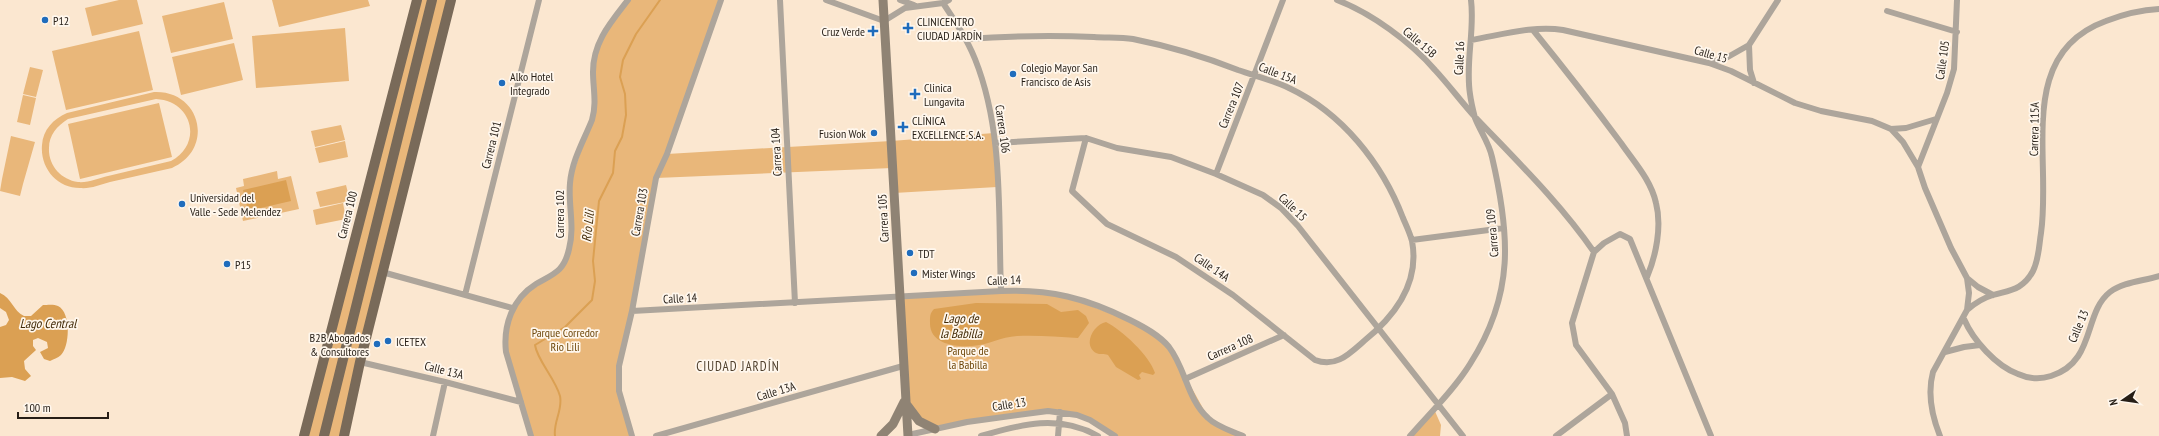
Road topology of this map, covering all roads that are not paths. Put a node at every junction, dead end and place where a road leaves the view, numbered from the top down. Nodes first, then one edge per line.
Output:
1 (417, 0) edge
2 (432, 0) edge
3 (450, 0) edge
4 (539, 0) edge
5 (628, 0) edge
6 (721, 0) edge
7 (780, 0) edge
8 (826, 0) edge
9 (883, 0) edge
10 (900, 0) edge
11 (1283, 0) edge
12 (1337, 0) edge
13 (1471, 0) edge
14 (1778, 0) edge
15 (1957, 0) edge
16 (946, 2) edge
17 (917, 6) junction
18 (2159, 9) edge
19 (1887, 11) dead end
20 (884, 21) junction
21 (1533, 30) junction
22 (1957, 32) junction
23 (966, 39) junction
24 (1471, 40) junction
25 (1749, 45) junction
26 (1709, 63) junction
27 (1255, 76) junction
28 (1754, 83) junction
29 (1475, 117) junction
30 (1936, 120) junction
31 (1891, 129) junction
32 (1086, 138) junction
33 (995, 143) junction
34 (1918, 167) junction
35 (1216, 174) junction
36 (1504, 228) junction
37 (1412, 240) junction
38 (1594, 252) junction
39 (382, 272) junction
40 (2159, 276) edge
41 (1647, 277) junction
42 (1967, 278) junction
43 (1001, 291) junction
44 (465, 295) junction
45 (1993, 295) junction
46 (899, 296) junction
47 (795, 303) junction
48 (512, 308) junction
49 (1967, 310) junction
50 (632, 311) junction
51 (1964, 319) junction
52 (1379, 329) junction
53 (1284, 335) junction
54 (1980, 346) junction
55 (1945, 352) junction
56 (360, 362) junction
57 (903, 366) junction
58 (1185, 379) junction
59 (445, 382) junction
60 (1612, 394) junction
61 (905, 399) junction
62 (521, 402) junction
63 (1438, 405) junction
64 (1060, 412) junction
65 (1059, 422) junction
66 (935, 429) junction
67 (304, 436) edge
68 (324, 436) edge
69 (344, 436) edge
70 (433, 436) edge
71 (530, 436) edge
72 (632, 436) edge
73 (656, 436) edge
74 (881, 436) edge
75 (906, 436) edge
76 (981, 436) edge
77 (1058, 436) edge
78 (1098, 436) edge
79 (1115, 436) edge
80 (1243, 436) edge
81 (1410, 436) edge
82 (1463, 436) edge
83 (1556, 436) edge
84 (1627, 436) edge
85 (1711, 436) edge
86 (1940, 436) edge

1 - 67 main road, Carrera 100
2 - 68 main road
3 - 39 main road
4 - 44 street, Carrera 101
5 - 48 street, Carrera 102
6 - 50 street, Carrera 103
7 - 47 street, Carrera 104
8 - 20 street
9 - 20 main road, Carrera 105
10 - 17 street
11 - 27 street, Carrera 107
12 - 29 street, Calle 15B
13 - 24 street, Calle 16
14 - 25 street
15 - 22 street, Calle 105
16 - 17 street
16 - 23 street, Carrera 106
17 - 20 street
18 - 45 street, Carrera 115A
19 - 22 street
20 - 46 main road, Carrera 105
21 - 24 street, Calle 15
21 - 26 street, Calle 15
21 - 41 street
22 - 30 street, Calle 105
23 - 27 street, Calle 15A
23 - 33 street, Carrera 106
24 - 29 street, Calle 16
25 - 26 street
25 - 28 street
26 - 28 street, Calle 15
27 - 35 street, Carrera 107
27 - 37 street, Calle 15A
28 - 31 street, Calle 15
29 - 36 street, Carrera 109
29 - 38 street
30 - 31 street
30 - 34 street, Calle 105
31 - 34 street, Calle 15
32 - 33 street, Calle 15
32 - 35 street, Calle 15
32 - 53 street, Calle 14A
33 - 43 street, Carrera 106
34 - 42 street, Calle 15
35 - 52 street, Calle 15
36 - 37 street
36 - 63 street, Carrera 109
37 - 52 street, Calle 15A
38 - 41 street
38 - 60 street
39 - 44 street
39 - 56 main road
40 - 54 street, Calle 13
41 - 85 street
42 - 45 street
42 - 49 street
43 - 46 street, Calle 14
43 - 58 street, Calle 14
44 - 48 street
45 - 49 street, Carrera 115A
46 - 47 street, Calle 14
46 - 57 main road, Carrera 105
47 - 50 street, Calle 14
48 - 62 street, Carrera 102
49 - 51 street
50 - 72 street, Carrera 103
51 - 54 street, Calle 13
51 - 55 street
52 - 53 street, Calle 14A
52 - 63 street, Calle 15
53 - 58 street, Carrera 108
54 - 55 street
55 - 86 street
56 - 59 street, Calle 13A
56 - 69 main road
57 - 61 main road, Carrera 105
57 - 73 street, Calle 13A
58 - 80 street, Calle 14
59 - 62 street, Calle 13A
59 - 70 street
60 - 83 street
60 - 84 street
61 - 66 main road
61 - 74 main road
61 - 75 main road, Carrera 105
62 - 71 street, Carrera 102
63 - 81 street
63 - 82 street, Calle 15
64 - 65 street
64 - 66 street, Calle 13
64 - 79 street, Calle 13
65 - 76 street, Calle 13
65 - 77 street
65 - 78 street, Calle 13
66 - 75 street, Calle 13

